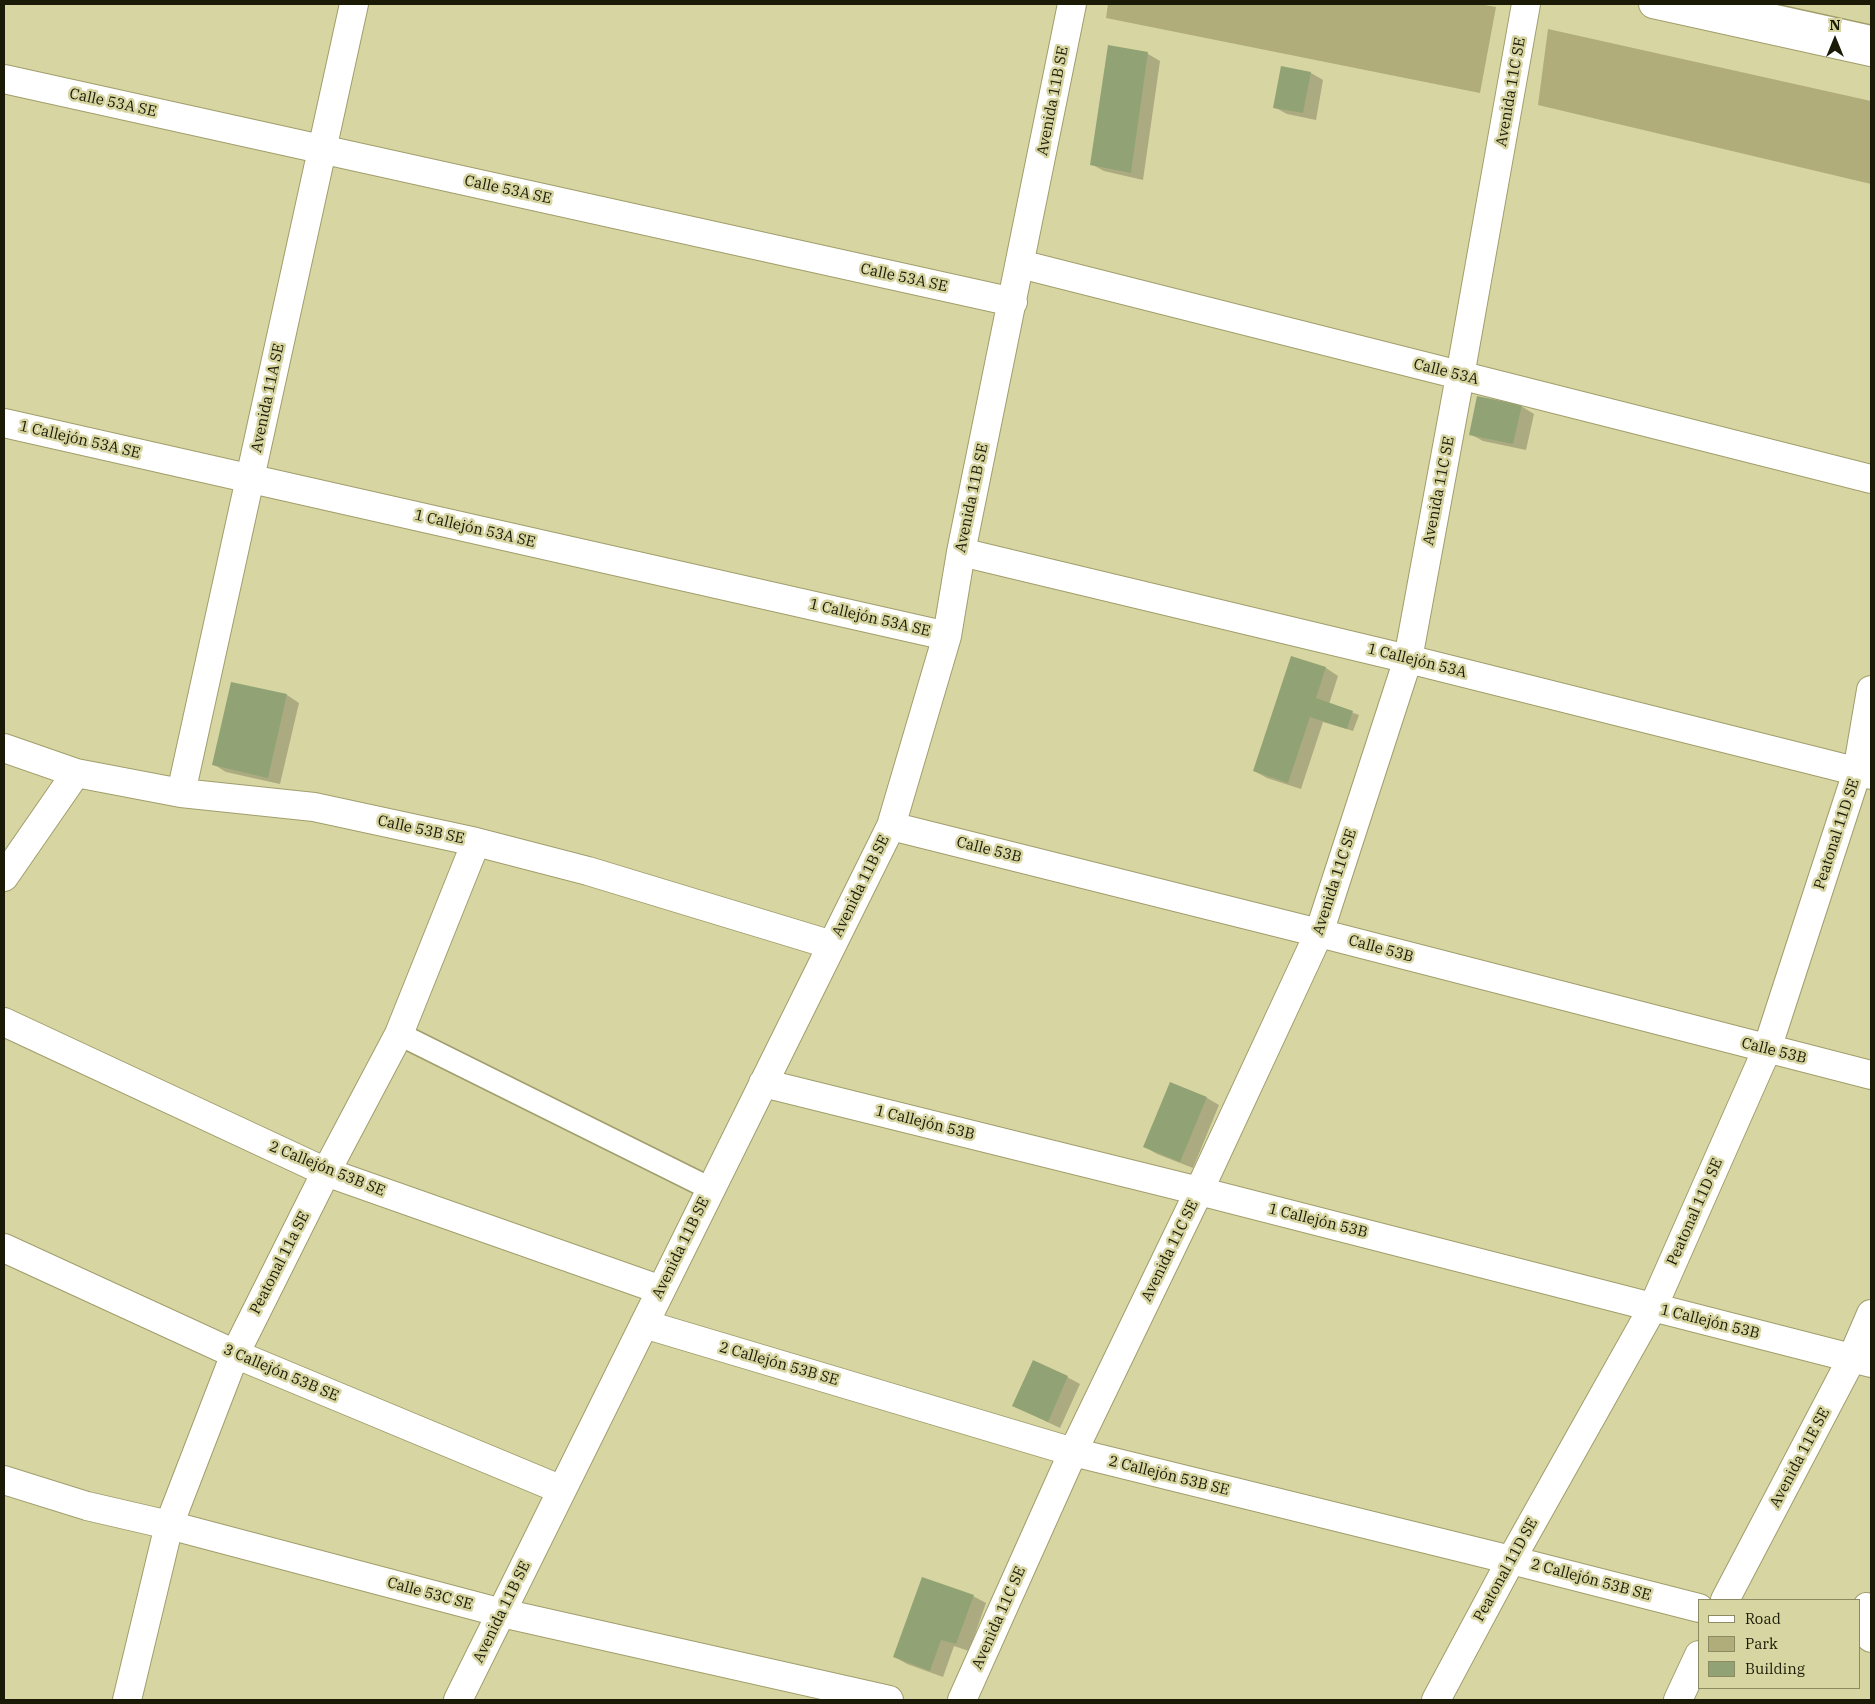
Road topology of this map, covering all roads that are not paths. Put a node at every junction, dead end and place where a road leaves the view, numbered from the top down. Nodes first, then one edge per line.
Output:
1 (354, 4) edge
2 (1072, 4) edge
3 (1526, 4) edge
4 (1653, 4) edge
5 (1721, 4) edge
6 (1871, 37) edge
7 (1871, 52) edge
8 (4, 79) edge
9 (322, 150) junction
10 (1020, 264) junction
11 (1012, 302) junction
12 (1460, 376) junction
13 (4, 423) edge
14 (250, 479) junction
15 (1871, 479) edge
16 (961, 552) junction
17 (947, 636) junction
18 (1408, 659) junction
19 (1871, 690) edge
20 (4, 748) edge
21 (76, 773) junction
22 (1864, 774) edge
23 (181, 792) junction
24 (891, 826) junction
25 (476, 842) junction
26 (4, 877) edge
27 (1319, 933) junction
28 (832, 945) junction
29 (4, 1022) edge
30 (399, 1034) junction
31 (1767, 1049) junction
32 (1871, 1075) edge
33 (763, 1083) junction
34 (326, 1172) junction
35 (711, 1189) junction
36 (1199, 1191) junction
37 (4, 1248) edge
38 (660, 1290) junction
39 (1653, 1307) junction
40 (1871, 1314) edge
41 (644, 1324) junction
42 (235, 1354) junction
43 (1861, 1360) edge
44 (1073, 1452) junction
45 (4, 1480) edge
46 (562, 1490) junction
47 (169, 1525) junction
48 (1511, 1560) junction
49 (1726, 1599) edge
50 (1866, 1607) edge
51 (1698, 1608) edge
52 (502, 1613) junction
53 (1871, 1638) edge
54 (1698, 1657) edge
55 (127, 1700) edge
56 (458, 1700) edge
57 (889, 1700) edge
58 (962, 1700) edge
59 (1436, 1700) edge
60 (1678, 1700) edge

1 - 9 street, Avenida 11A SE
2 - 10 street, Avenida 11B SE
3 - 12 street, Avenida 11C SE
4 - 7 street
5 - 6 lane
8 - 9 street, Calle 53A SE
9 - 11 street, Calle 53A SE
9 - 14 street, Avenida 11A SE
10 - 11 street, Avenida 11B SE
10 - 12 street, Calle 53A
11 - 16 street, Avenida 11B SE
12 - 15 street, Calle 53A
12 - 18 street, Avenida 11C SE
13 - 14 street, 1 Callejón 53A SE
14 - 17 street, 1 Callejón 53A SE
14 - 23 street, Avenida 11A SE
16 - 17 street, Avenida 11B SE
16 - 18 street, 1 Callejón 53A
17 - 24 street, Avenida 11B SE
18 - 22 street, 1 Callejón 53A
18 - 27 street, Avenida 11C SE
19 - 22 street, Peatonal 11D SE
20 - 21 street, Calle 53B SE
21 - 23 street, Calle 53B SE
21 - 26 street
22 - 31 street, Peatonal 11D SE
23 - 25 street, Calle 53B SE
24 - 27 street, Calle 53B
24 - 28 street, Avenida 11B SE
25 - 28 street, Calle 53B SE
25 - 30 street, Peatonal 11a SE
27 - 31 street, Calle 53B
27 - 36 street, Avenida 11C SE
28 - 33 street, Avenida 11B SE
29 - 34 street, 2 Callejón 53B SE
30 - 34 street, Peatonal 11a SE
30 - 35 lane
31 - 32 street, Calle 53B
31 - 39 street, Peatonal 11D SE
33 - 35 street, Avenida 11B SE
33 - 36 street, 1 Callejón 53B
34 - 38 street, 2 Callejón 53B SE
34 - 42 street, Peatonal 11a SE
35 - 38 street, Avenida 11B SE
36 - 39 street, 1 Callejón 53B
36 - 44 street, Avenida 11C SE
37 - 42 street, 3 Callejón 53B SE
38 - 41 street, Avenida 11B SE
39 - 43 street, 1 Callejón 53B
39 - 48 street, Peatonal 11D SE
40 - 43 street, Avenida 11E SE
41 - 44 street, 2 Callejón 53B SE
41 - 46 street, Avenida 11B SE
42 - 46 street, 3 Callejón 53B SE
42 - 47 street, Peatonal 11a SE
43 - 49 street, Avenida 11E SE
44 - 48 street, 2 Callejón 53B SE
44 - 58 street, Avenida 11C SE
45 - 47 street, Calle 53C SE
46 - 52 street, Avenida 11B SE
47 - 52 street, Calle 53C SE
47 - 55 street, Peatonal 11a SE
48 - 51 street, 2 Callejón 53B SE
48 - 59 street, Peatonal 11D SE
50 - 53 street
52 - 56 street, Avenida 11B SE
52 - 57 street, Calle 53C SE
54 - 60 street

